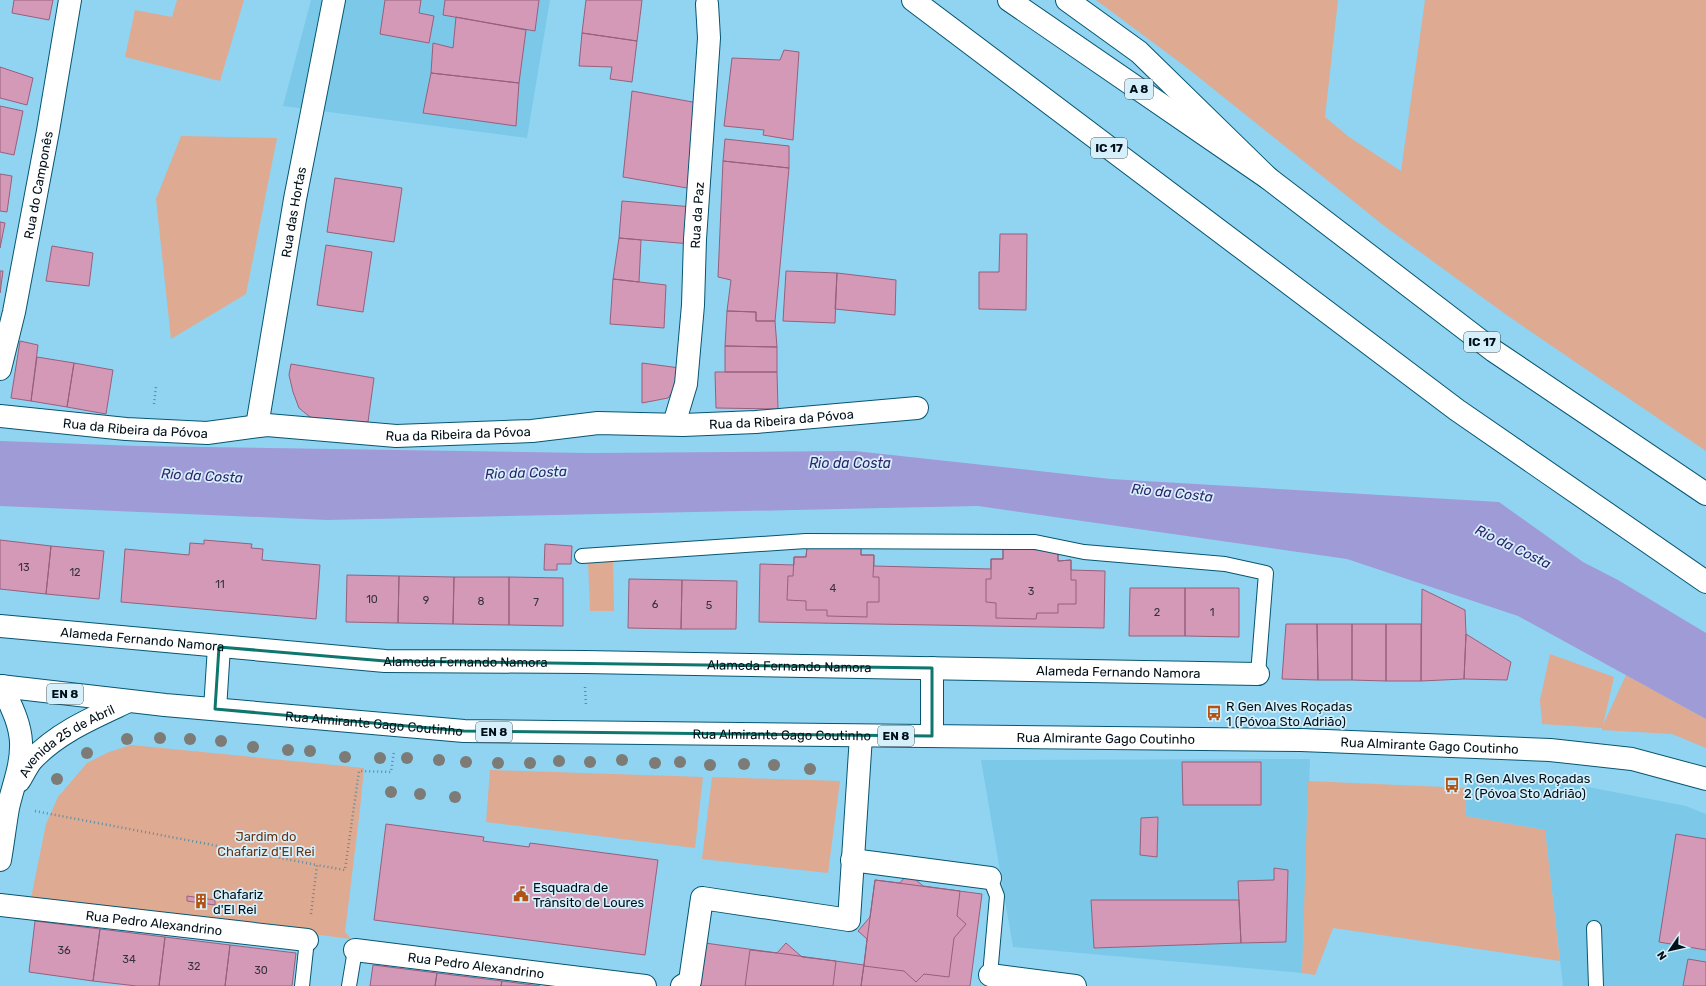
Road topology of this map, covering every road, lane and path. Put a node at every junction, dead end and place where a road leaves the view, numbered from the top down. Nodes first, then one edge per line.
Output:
1 (70, 0) edge
2 (334, 0) edge
3 (913, 0) edge
4 (1009, 0) edge
5 (1067, 0) edge
6 (707, 4) dead end
7 (1268, 178) junction
8 (0, 369) edge
9 (917, 408) dead end
10 (0, 416) edge
11 (674, 424) junction
12 (257, 426) junction
13 (1706, 494) edge
14 (582, 556) dead end
15 (1706, 582) edge
16 (0, 626) edge
17 (220, 647) junction
18 (584, 662) junction
19 (932, 668) junction
20 (1258, 674) joint
21 (1, 687) edge
22 (129, 701) junction
23 (215, 709) junction
24 (397, 725) junction
25 (586, 733) junction
26 (861, 736) junction
27 (932, 736) junction
28 (1706, 779) edge
29 (7, 801) edge
30 (0, 860) edge
31 (852, 860) junction
32 (317, 865) junction
33 (990, 878) joint
34 (0, 905) edge
35 (1594, 928) dead end
36 (307, 940) junction
37 (355, 950) joint
38 (990, 974) joint
39 (640, 985) edge
40 (302, 986) edge
41 (350, 986) edge
42 (682, 986) edge
43 (1075, 986) edge
44 (1596, 986) edge

1 - 8 main road, Rua do Camponês
2 - 12 main road, Rua das Hortas
3 - 15 main road, IC 17
4 - 7 main road, A 8
5 - 7 main road, IC 17
6 - 11 main road, Rua da Paz
7 - 13 main road, IC 17
9 - 11 main road, Rua da Ribeira da Póvoa
10 - 12 main road, Rua da Ribeira da Póvoa
11 - 12 main road, Rua da Ribeira da Póvoa
14 - 20 lane
16 - 17 main road, Alameda Fernando Namora
17 - 18 main road, Alameda Fernando Namora
17 - 23 main road
18 - 19 main road, Alameda Fernando Namora
18 - 25 path
19 - 20 main road, Alameda Fernando Namora
19 - 27 main road
21 - 22 main road, Rua Almirante Gago Coutinho / EN 8
21 - 29 main road, Avenida 25 de Abril
22 - 23 main road, Rua Almirante Gago Coutinho / EN 8
22 - 29 main road, Avenida 25 de Abril
23 - 24 main road, Rua Almirante Gago Coutinho / EN 8
24 - 25 main road, Rua Almirante Gago Coutinho / EN 8
24 - 32 path
25 - 26 main road, Rua Almirante Gago Coutinho / EN 8
26 - 27 main road, Rua Almirante Gago Coutinho / EN 8
26 - 31 main road
27 - 28 main road, Rua Almirante Gago Coutinho / EN 8
29 - 30 main road, Avenida 25 de Abril
29 - 32 path
31 - 33 main road
31 - 42 main road
32 - 36 path
33 - 38 lane
34 - 36 main road, Rua Pedro Alexandrino
35 - 44 lane
36 - 40 lane
37 - 39 main road, Rua Pedro Alexandrino
37 - 41 lane
38 - 43 main road

